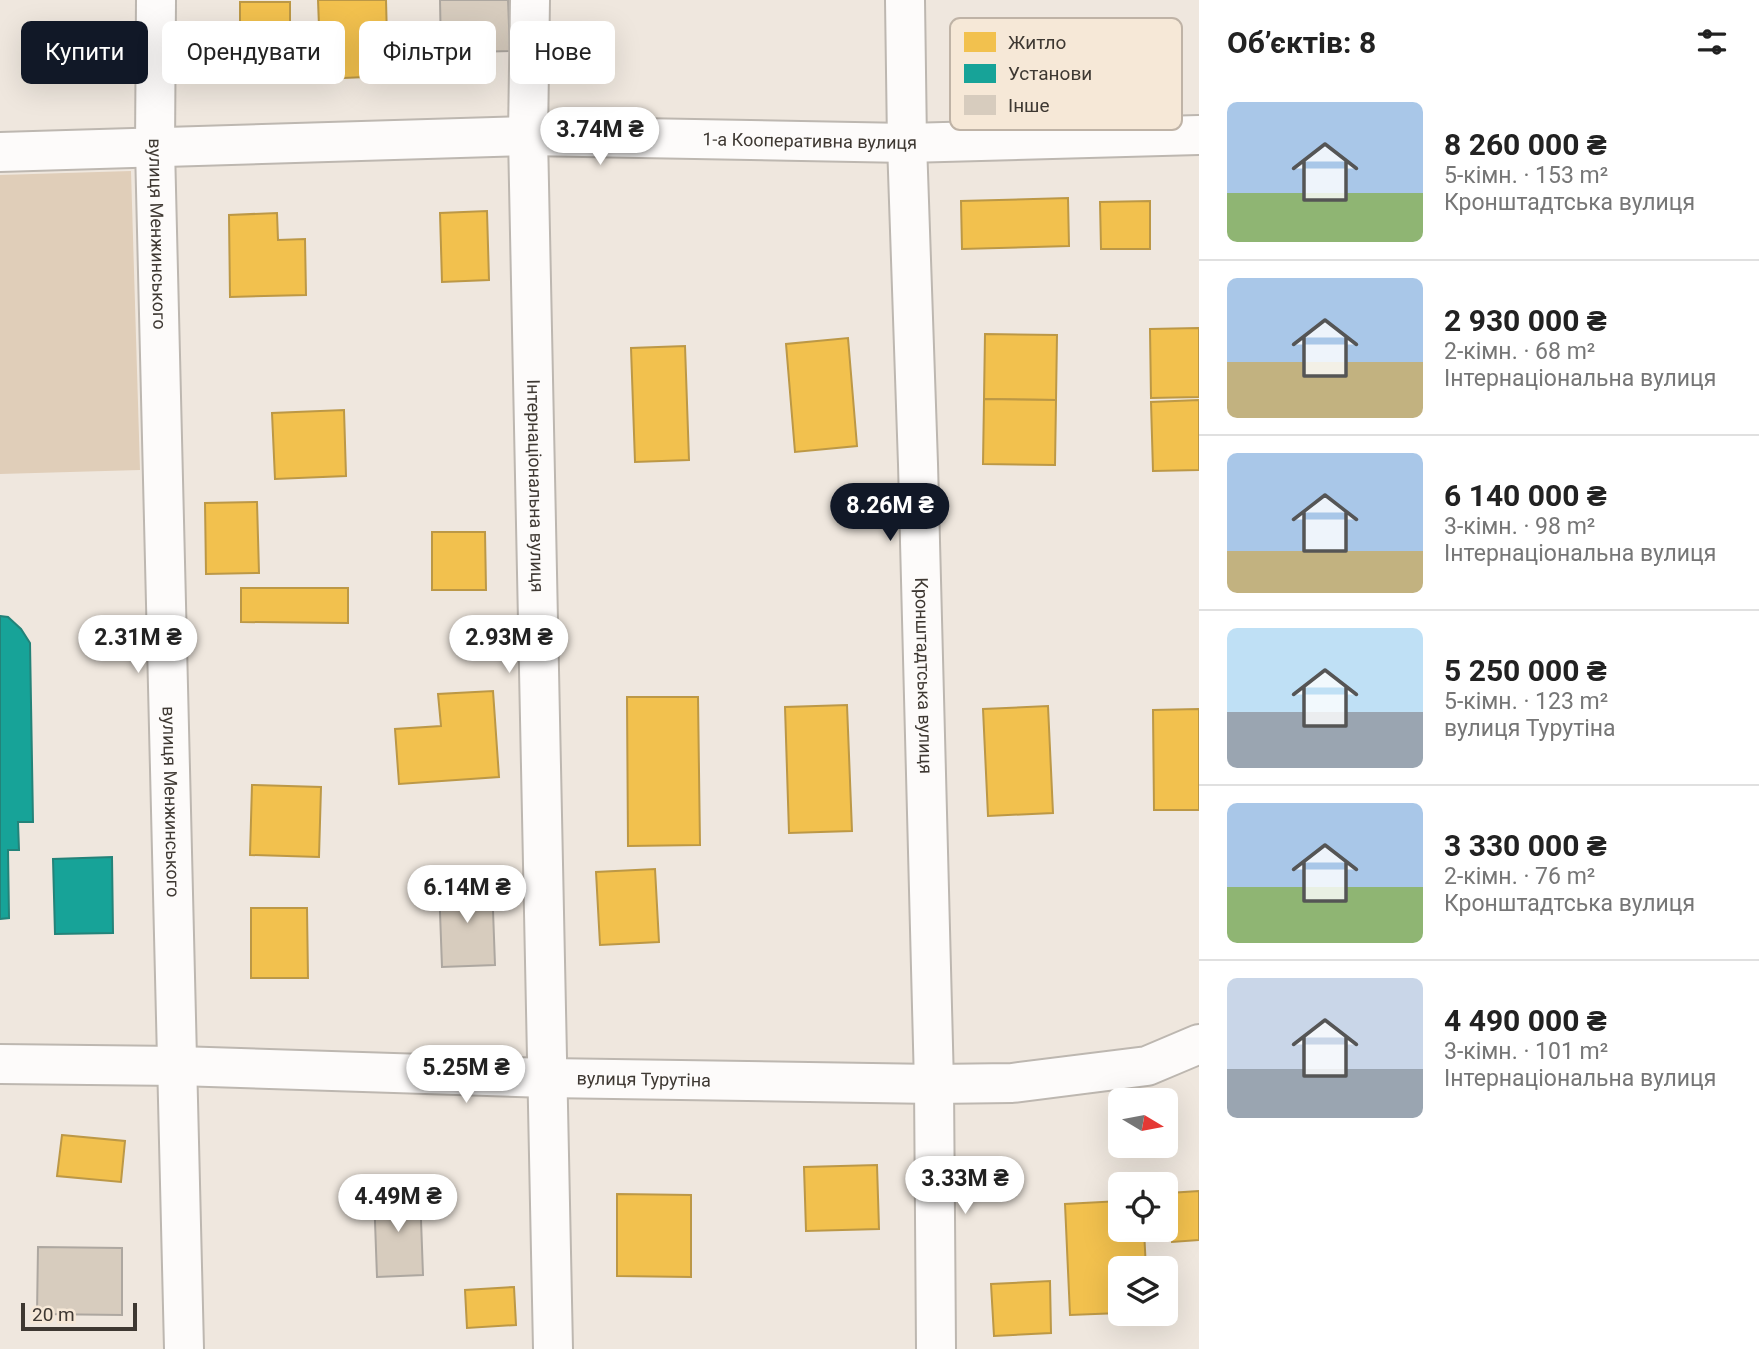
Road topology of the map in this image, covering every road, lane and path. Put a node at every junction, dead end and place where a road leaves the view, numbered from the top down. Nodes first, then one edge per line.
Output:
1 (156, 0) edge
2 (530, 0) edge
3 (905, 0) edge
4 (1199, 135) edge
5 (528, 136) junction
6 (907, 143) junction
7 (155, 148) junction
8 (0, 152) edge
9 (1199, 1044) edge
10 (0, 1064) edge
11 (178, 1066) junction
12 (547, 1078) junction
13 (933, 1084) junction
14 (184, 1349) edge
15 (554, 1349) edge
16 (936, 1349) edge

1 - 7 street, вулиця Менжинського
2 - 5 street, Інтернаціональна вулиця
3 - 6 street, Кронштадтська вулиця
4 - 6 street, 1-а Кооперативна вулиця
5 - 6 street, 1-а Кооперативна вулиця
5 - 7 street, 1-а Кооперативна вулиця
5 - 12 street, Інтернаціональна вулиця
6 - 13 street, Кронштадтська вулиця
7 - 8 street, 1-а Кооперативна вулиця
7 - 11 street, вулиця Менжинського
9 - 13 street, вулиця Турутіна
10 - 11 street, вулиця Турутіна
11 - 12 street, вулиця Турутіна
11 - 14 street, вулиця Менжинського
12 - 13 street, вулиця Турутіна
12 - 15 street, Інтернаціональна вулиця
13 - 16 street, Кронштадтська вулиця

